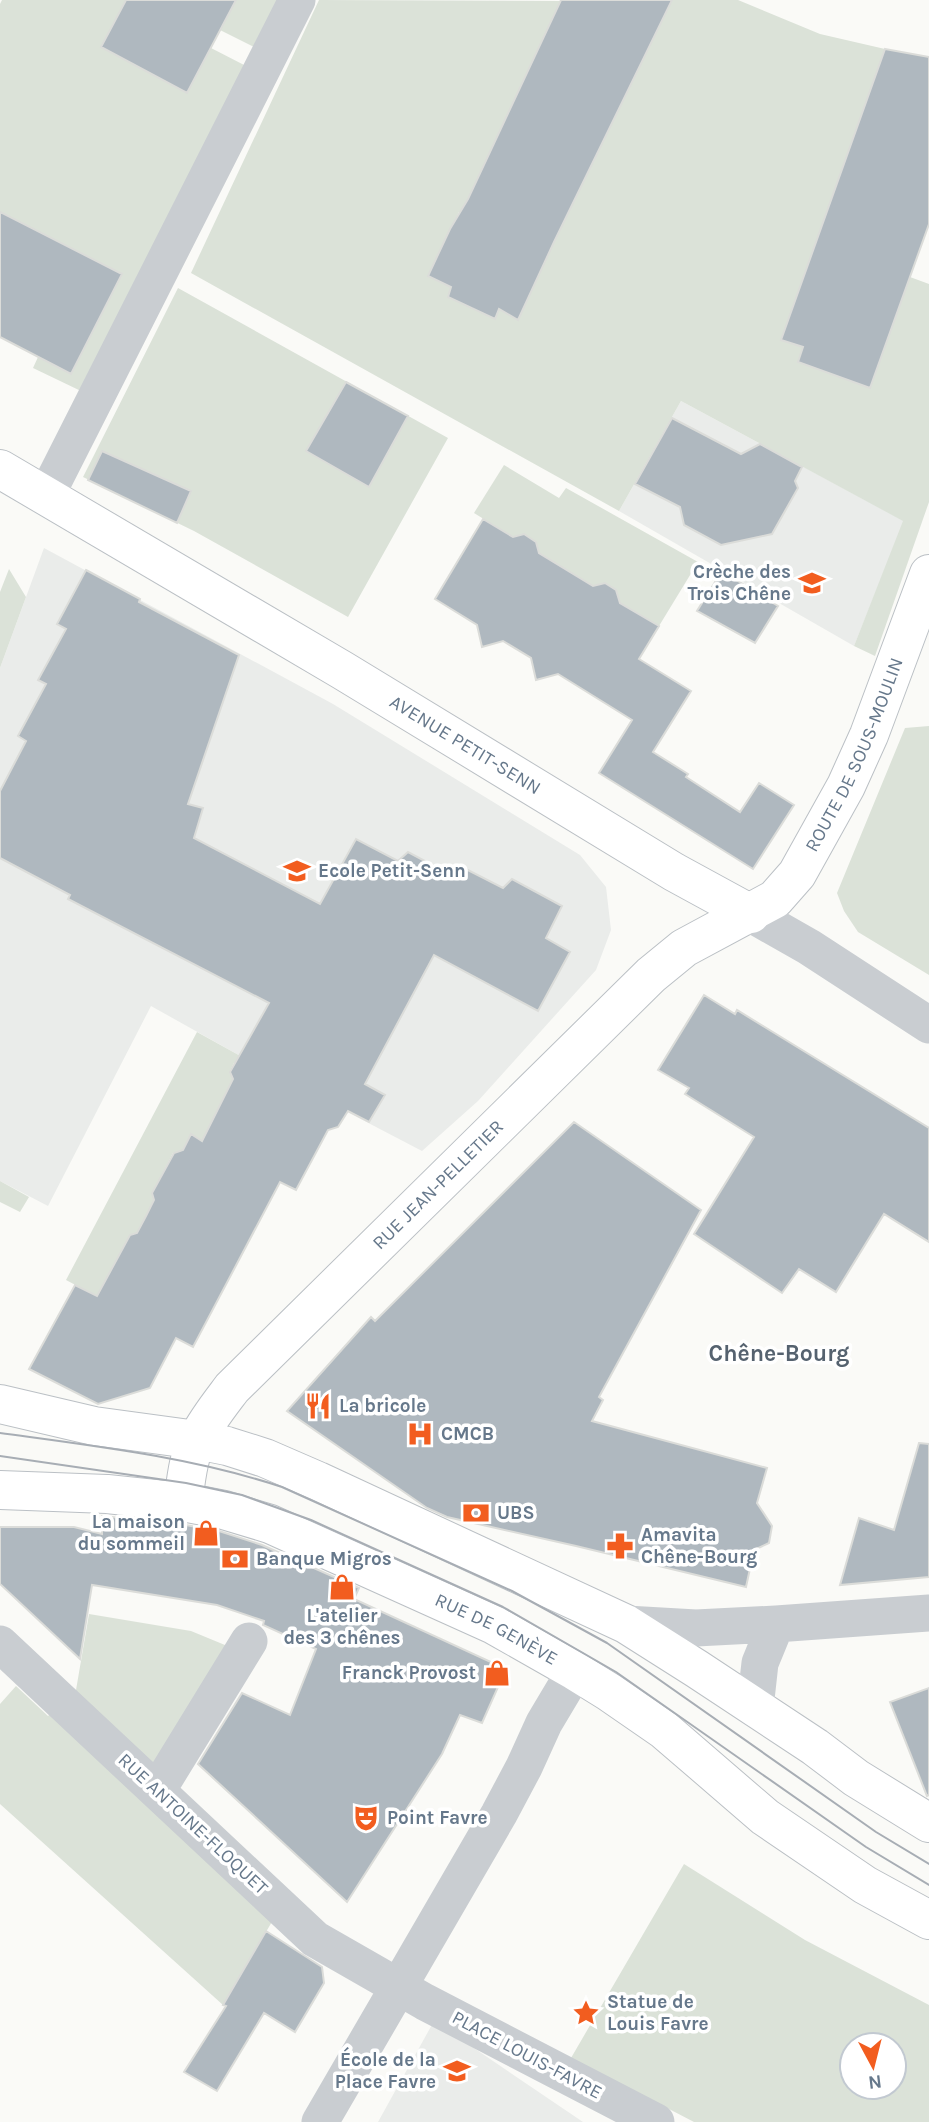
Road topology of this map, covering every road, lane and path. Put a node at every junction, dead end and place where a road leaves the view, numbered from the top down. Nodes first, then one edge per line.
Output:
1 (297, 0) edge
2 (0, 469) edge
3 (46, 496) junction
4 (929, 573) edge
5 (751, 914) junction
6 (929, 1025) edge
7 (0, 1404) edge
8 (197, 1440) junction
9 (0, 1490) edge
10 (183, 1502) junction
11 (929, 1613) edge
12 (776, 1624) junction
13 (626, 1625) junction
14 (249, 1641) dead end
15 (0, 1644) edge
16 (575, 1671) junction
17 (755, 1708) junction
18 (157, 1791) junction
19 (929, 1823) edge
20 (929, 1920) edge
21 (399, 1986) junction
22 (320, 2122) edge
23 (656, 2122) edge

1 - 3 street
2 - 3 street, AVENUE PETIT-SENN
3 - 5 street, AVENUE PETIT-SENN
4 - 5 street, ROUTE DE SOUS-MOULIN
5 - 6 street, AVENUE PETIT-SENN
5 - 8 street, RUE JEAN-PELLETIER
7 - 8 street
8 - 10 street, RUE JEAN-PELLETIER
8 - 13 street
9 - 10 street, RUE DE GENÈVE
10 - 16 street, RUE DE GENÈVE
11 - 12 street
12 - 13 street
12 - 17 street
13 - 17 street
14 - 18 street
15 - 18 street, RUE ANTOINE-FLOQUET
16 - 20 street, RUE DE GENÈVE
16 - 21 street
17 - 19 street
18 - 21 street, RUE ANTOINE-FLOQUET
21 - 22 street
21 - 23 street, PLACE LOUIS-FAVRE

